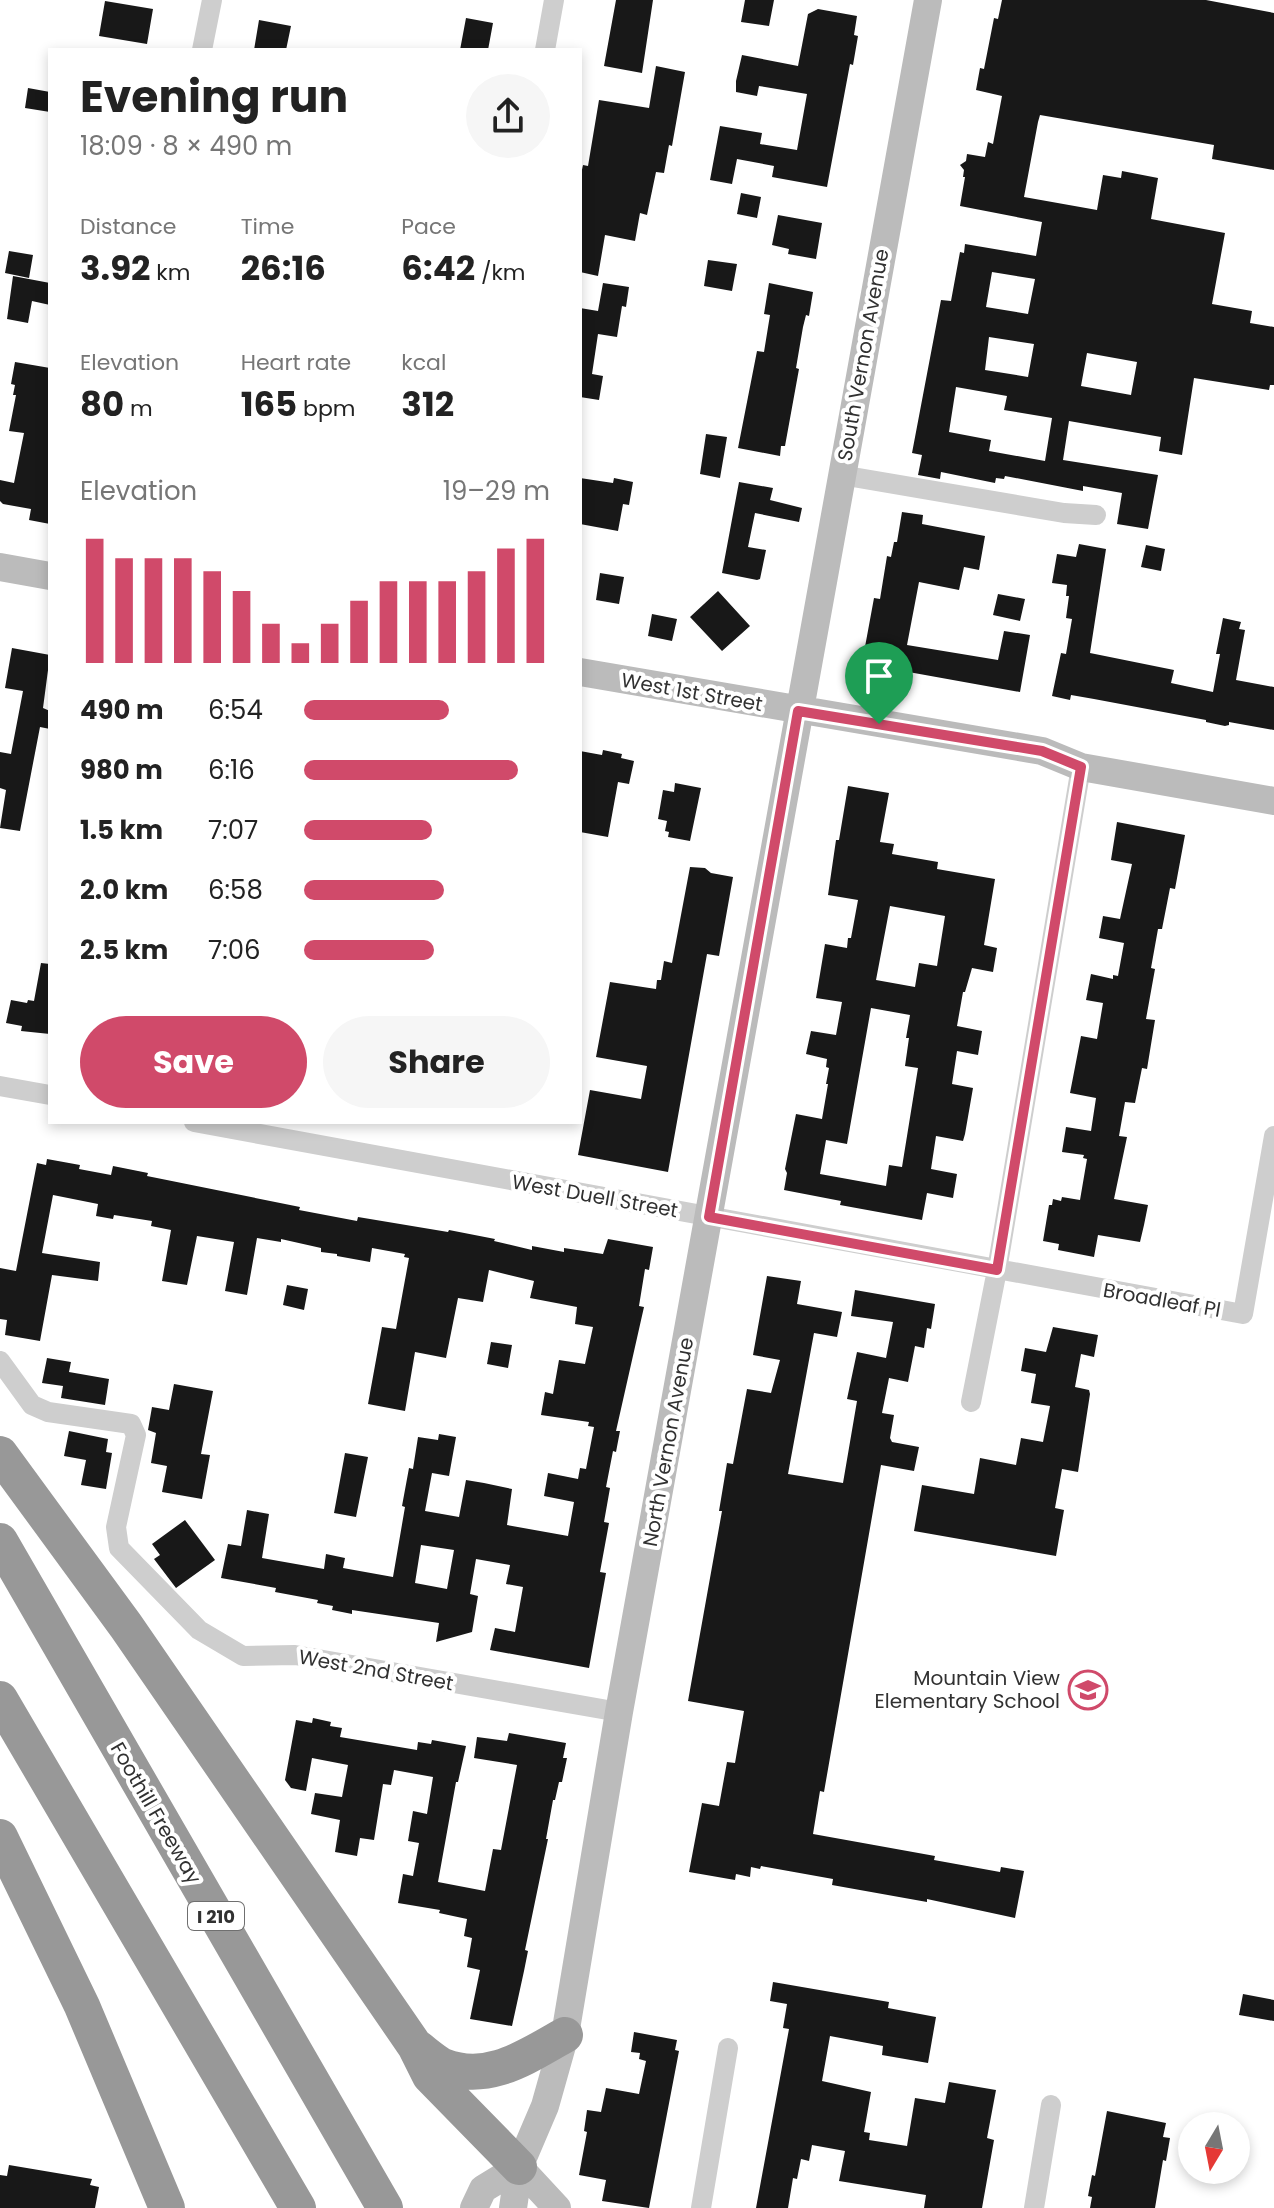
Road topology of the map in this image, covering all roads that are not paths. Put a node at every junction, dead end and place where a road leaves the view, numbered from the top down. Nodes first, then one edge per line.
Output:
1 (212, 0) edge
2 (554, 0) edge
3 (928, 0) edge
4 (202, 48) edge
5 (545, 48) edge
6 (841, 475) junction
7 (1096, 515) dead end
8 (0, 567) edge
9 (48, 576) edge
10 (582, 672) edge
11 (798, 711) junction
12 (1081, 767) junction
13 (1274, 801) edge
14 (0, 1086) edge
15 (48, 1095) edge
16 (205, 1124) edge
17 (1274, 1136) edge
18 (709, 1217) junction
19 (997, 1270) junction
20 (0, 1361) edge
21 (971, 1402) dead end
22 (0, 1454) edge
23 (0, 1541) edge
24 (0, 1699) edge
25 (619, 1712) junction
26 (0, 1837) edge
27 (565, 2035) junction
28 (415, 2046) junction
29 (728, 2048) dead end
30 (1051, 2105) dead end
31 (519, 2167) junction
32 (478, 2198) edge
33 (167, 2208) edge
34 (298, 2208) edge
35 (385, 2208) edge
36 (513, 2208) edge
37 (557, 2208) edge
38 (701, 2208) edge
39 (1034, 2208) edge

1 - 4 street
2 - 5 street
3 - 6 street, South Vernon Avenue
6 - 7 street
6 - 11 street, South Vernon Avenue
8 - 9 street
10 - 11 street, West 1st Street
11 - 12 street, West 1st Street
11 - 18 street, North Vernon Avenue
12 - 13 street, West 1st Street
12 - 19 street
14 - 15 street
16 - 18 street, West Duell Street
17 - 19 street, Broadleaf Pl
18 - 19 street, West Duell Street
18 - 25 street, North Vernon Avenue
19 - 21 street
20 - 25 street, West 2nd Street
22 - 28 highway
23 - 35 highway, Foothill Freeway / I 210
24 - 34 highway
25 - 27 street, North Vernon Avenue
26 - 33 highway
27 - 28 highway
27 - 31 street, North Vernon Avenue
28 - 31 highway
29 - 38 street
30 - 39 street
31 - 32 street
31 - 36 street, North Vernon Avenue
31 - 37 street

